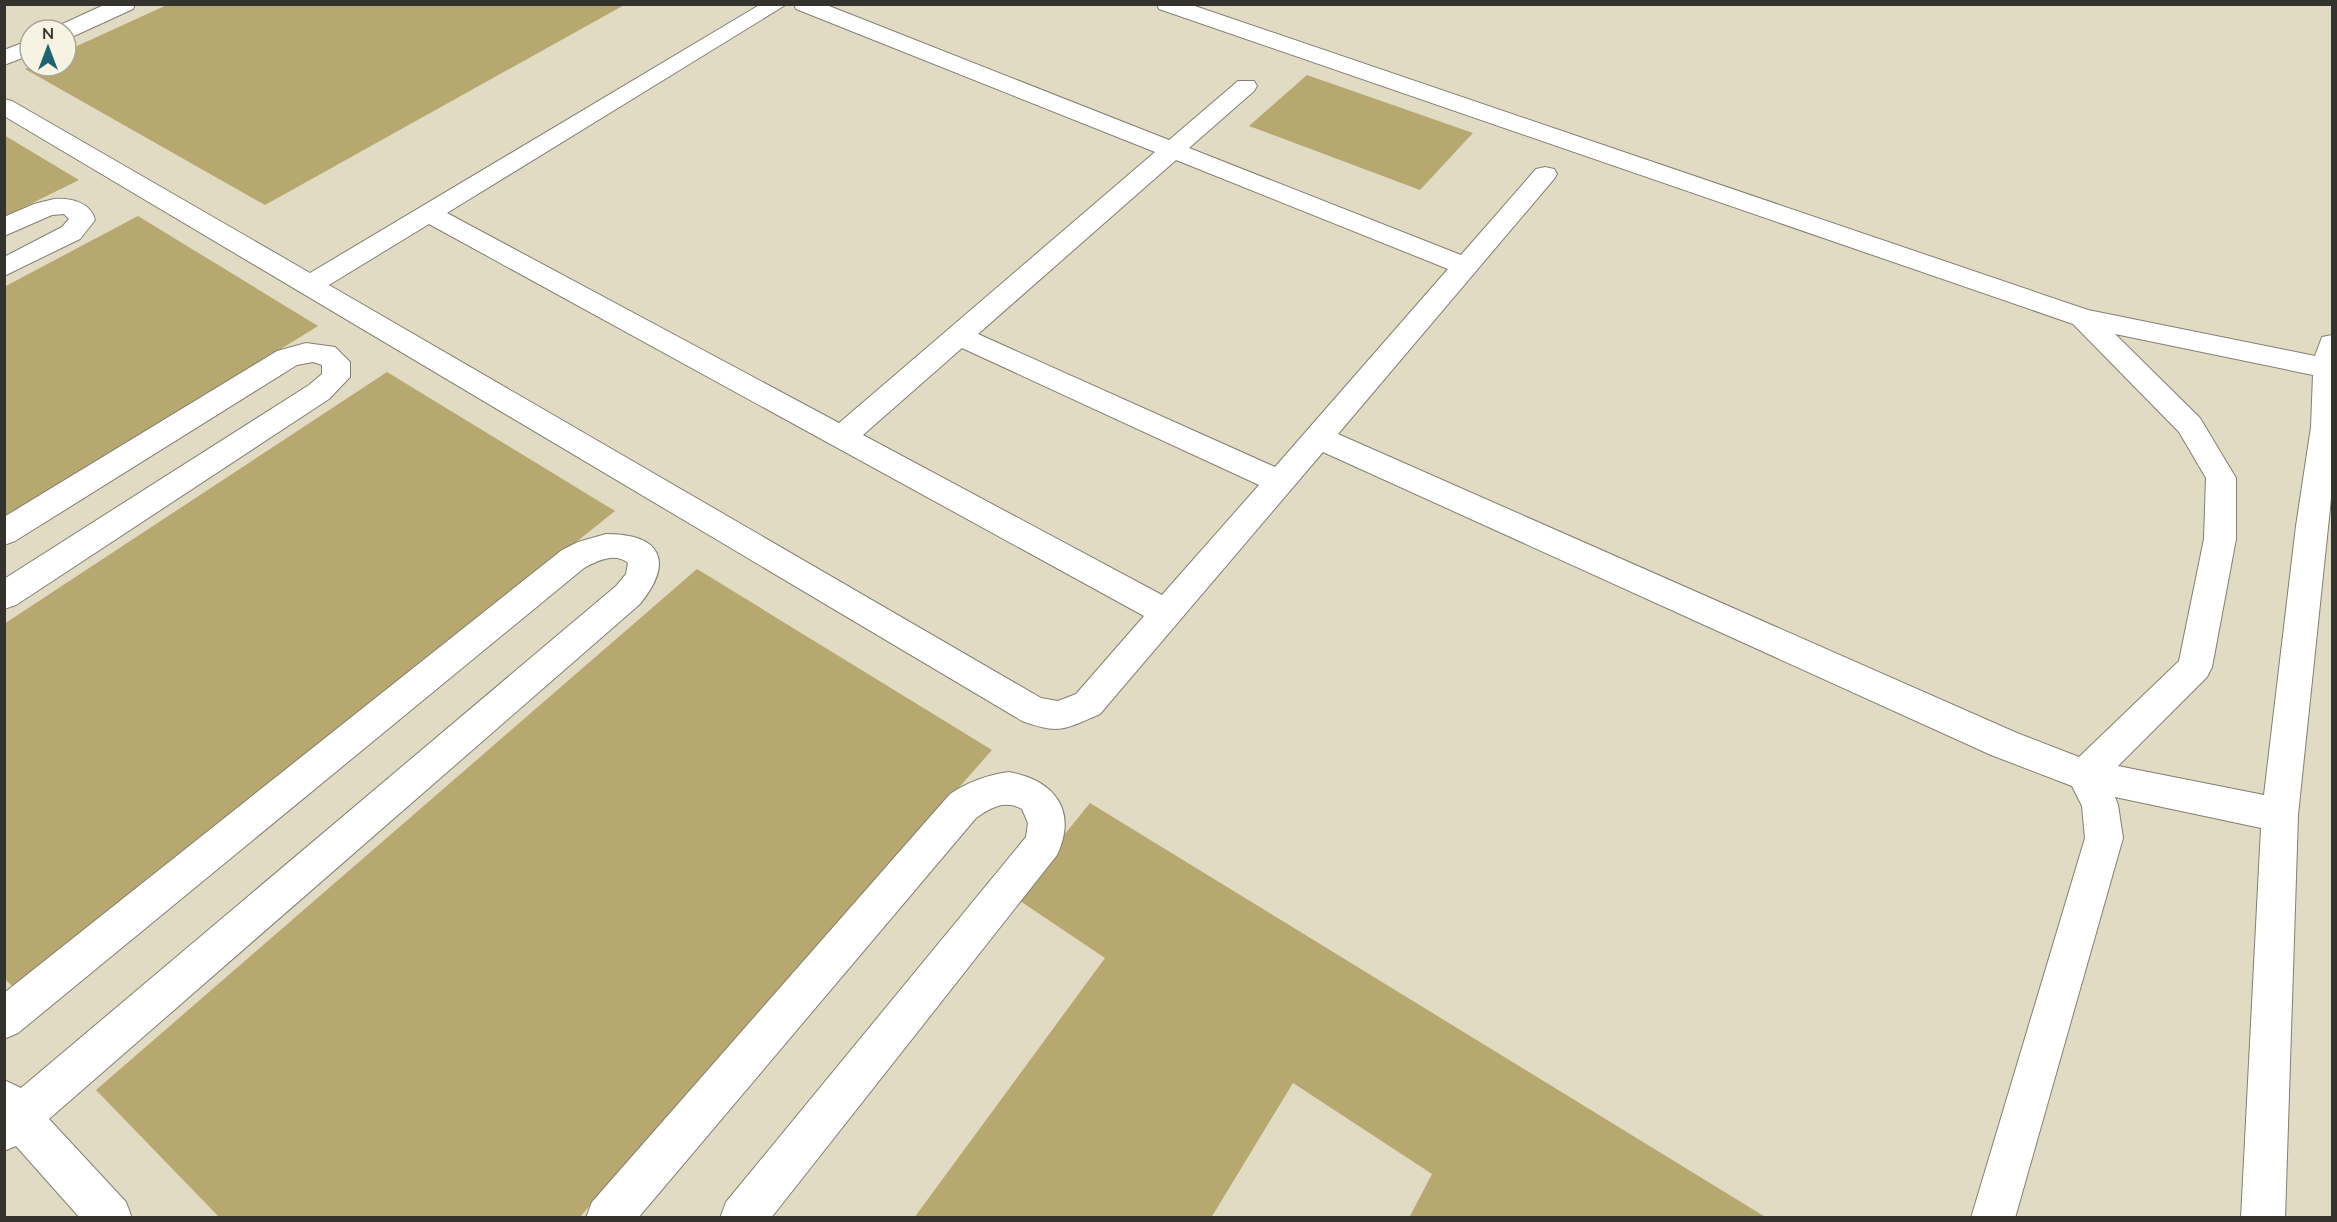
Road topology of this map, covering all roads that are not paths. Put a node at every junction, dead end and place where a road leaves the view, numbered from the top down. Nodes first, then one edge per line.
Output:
1 (125, 4) edge
2 (777, 4) edge
3 (804, 4) edge
4 (1167, 4) edge
5 (78, 26) edge
6 (18, 52) edge
7 (4, 58) edge
8 (1246, 86) dead end
9 (4, 106) edge
10 (1172, 150) junction
11 (1545, 174) dead end
12 (429, 214) junction
13 (4, 228) edge
14 (1465, 266) junction
15 (4, 268) edge
16 (310, 285) junction
17 (2082, 318) junction
18 (959, 336) junction
19 (2330, 356) edge
20 (842, 437) junction
21 (1317, 437) junction
22 (1278, 481) junction
23 (4, 533) edge
24 (4, 596) edge
25 (1165, 612) junction
26 (2085, 775) junction
27 (2280, 815) junction
28 (4, 1019) edge
29 (9, 1116) edge
30 (110, 1218) edge
31 (608, 1218) edge
32 (742, 1218) edge
33 (1993, 1218) edge
34 (2263, 1218) edge

1 - 5 street
2 - 12 street
3 - 10 street
4 - 17 street
6 - 7 street
8 - 10 street
9 - 16 street
10 - 14 street
10 - 18 street
11 - 14 street
12 - 16 street
12 - 20 street
13 - 15 street
14 - 21 street
16 - 25 street
17 - 19 street
17 - 26 street
18 - 20 street
18 - 22 street
19 - 27 street
20 - 25 street
21 - 22 street
21 - 26 street
22 - 25 street
23 - 24 street
26 - 27 street
26 - 33 street
27 - 34 street
28 - 29 street
29 - 30 street
31 - 32 street

